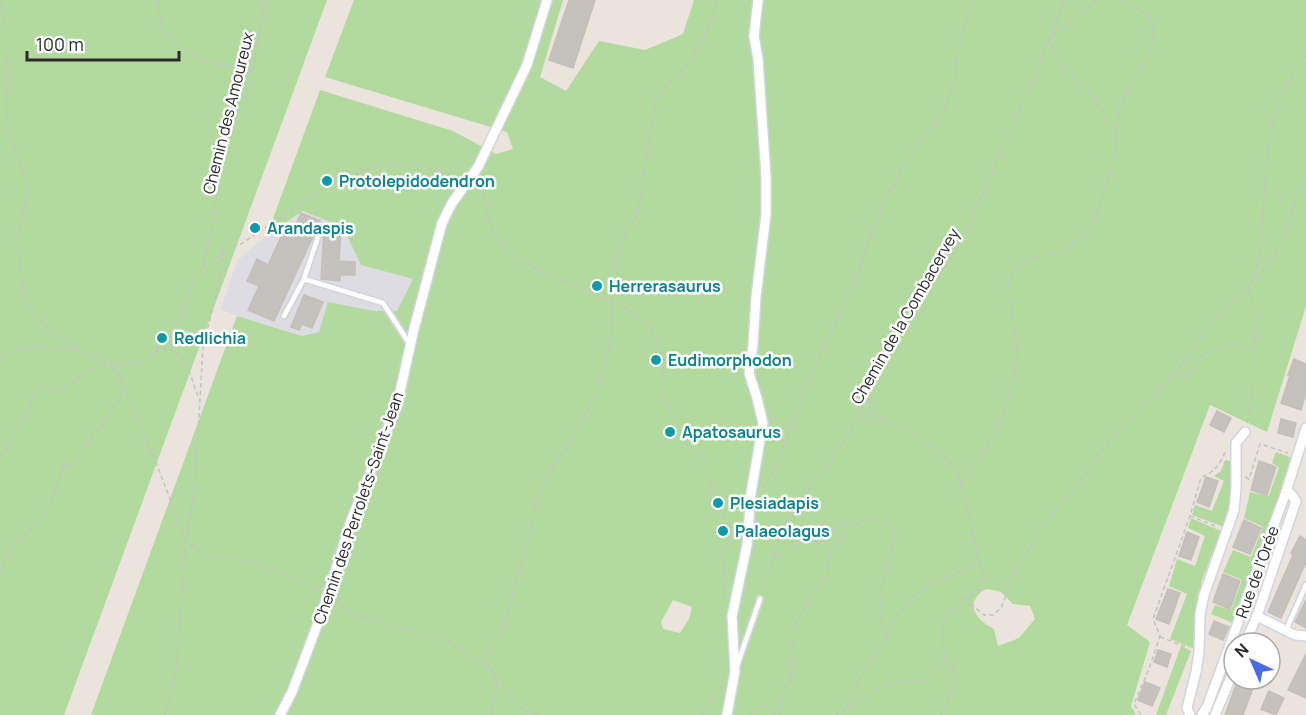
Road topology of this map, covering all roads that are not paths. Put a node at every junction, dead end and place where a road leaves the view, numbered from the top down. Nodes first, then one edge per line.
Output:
1 (547, 0) edge
2 (758, 0) edge
3 (319, 234) dead end
4 (304, 279) junction
5 (284, 316) dead end
6 (410, 345) junction
7 (1306, 428) edge
8 (1245, 432) road end
9 (1286, 492) junction
10 (1306, 585) edge
11 (760, 599) road end
12 (1257, 616) junction
13 (1250, 631) edge
14 (1290, 632) junction
15 (1306, 636) edge
16 (735, 671) junction
17 (1225, 691) edge
18 (280, 715) edge
19 (727, 715) edge
20 (1190, 715) edge
21 (1202, 715) edge
22 (1215, 715) edge

1 - 6 street, Chemin des Perrolets-Saint-Jean
2 - 16 street
3 - 4 lane
4 - 5 lane
4 - 6 lane
6 - 18 street, Chemin des Perrolets-Saint-Jean
7 - 9 street, Rue de l'Orée
8 - 20 street
9 - 12 street
9 - 21 street, Rue de l'Orée
10 - 14 lane
11 - 16 lane
12 - 13 street
12 - 14 street
14 - 15 street
16 - 19 street
17 - 22 street

